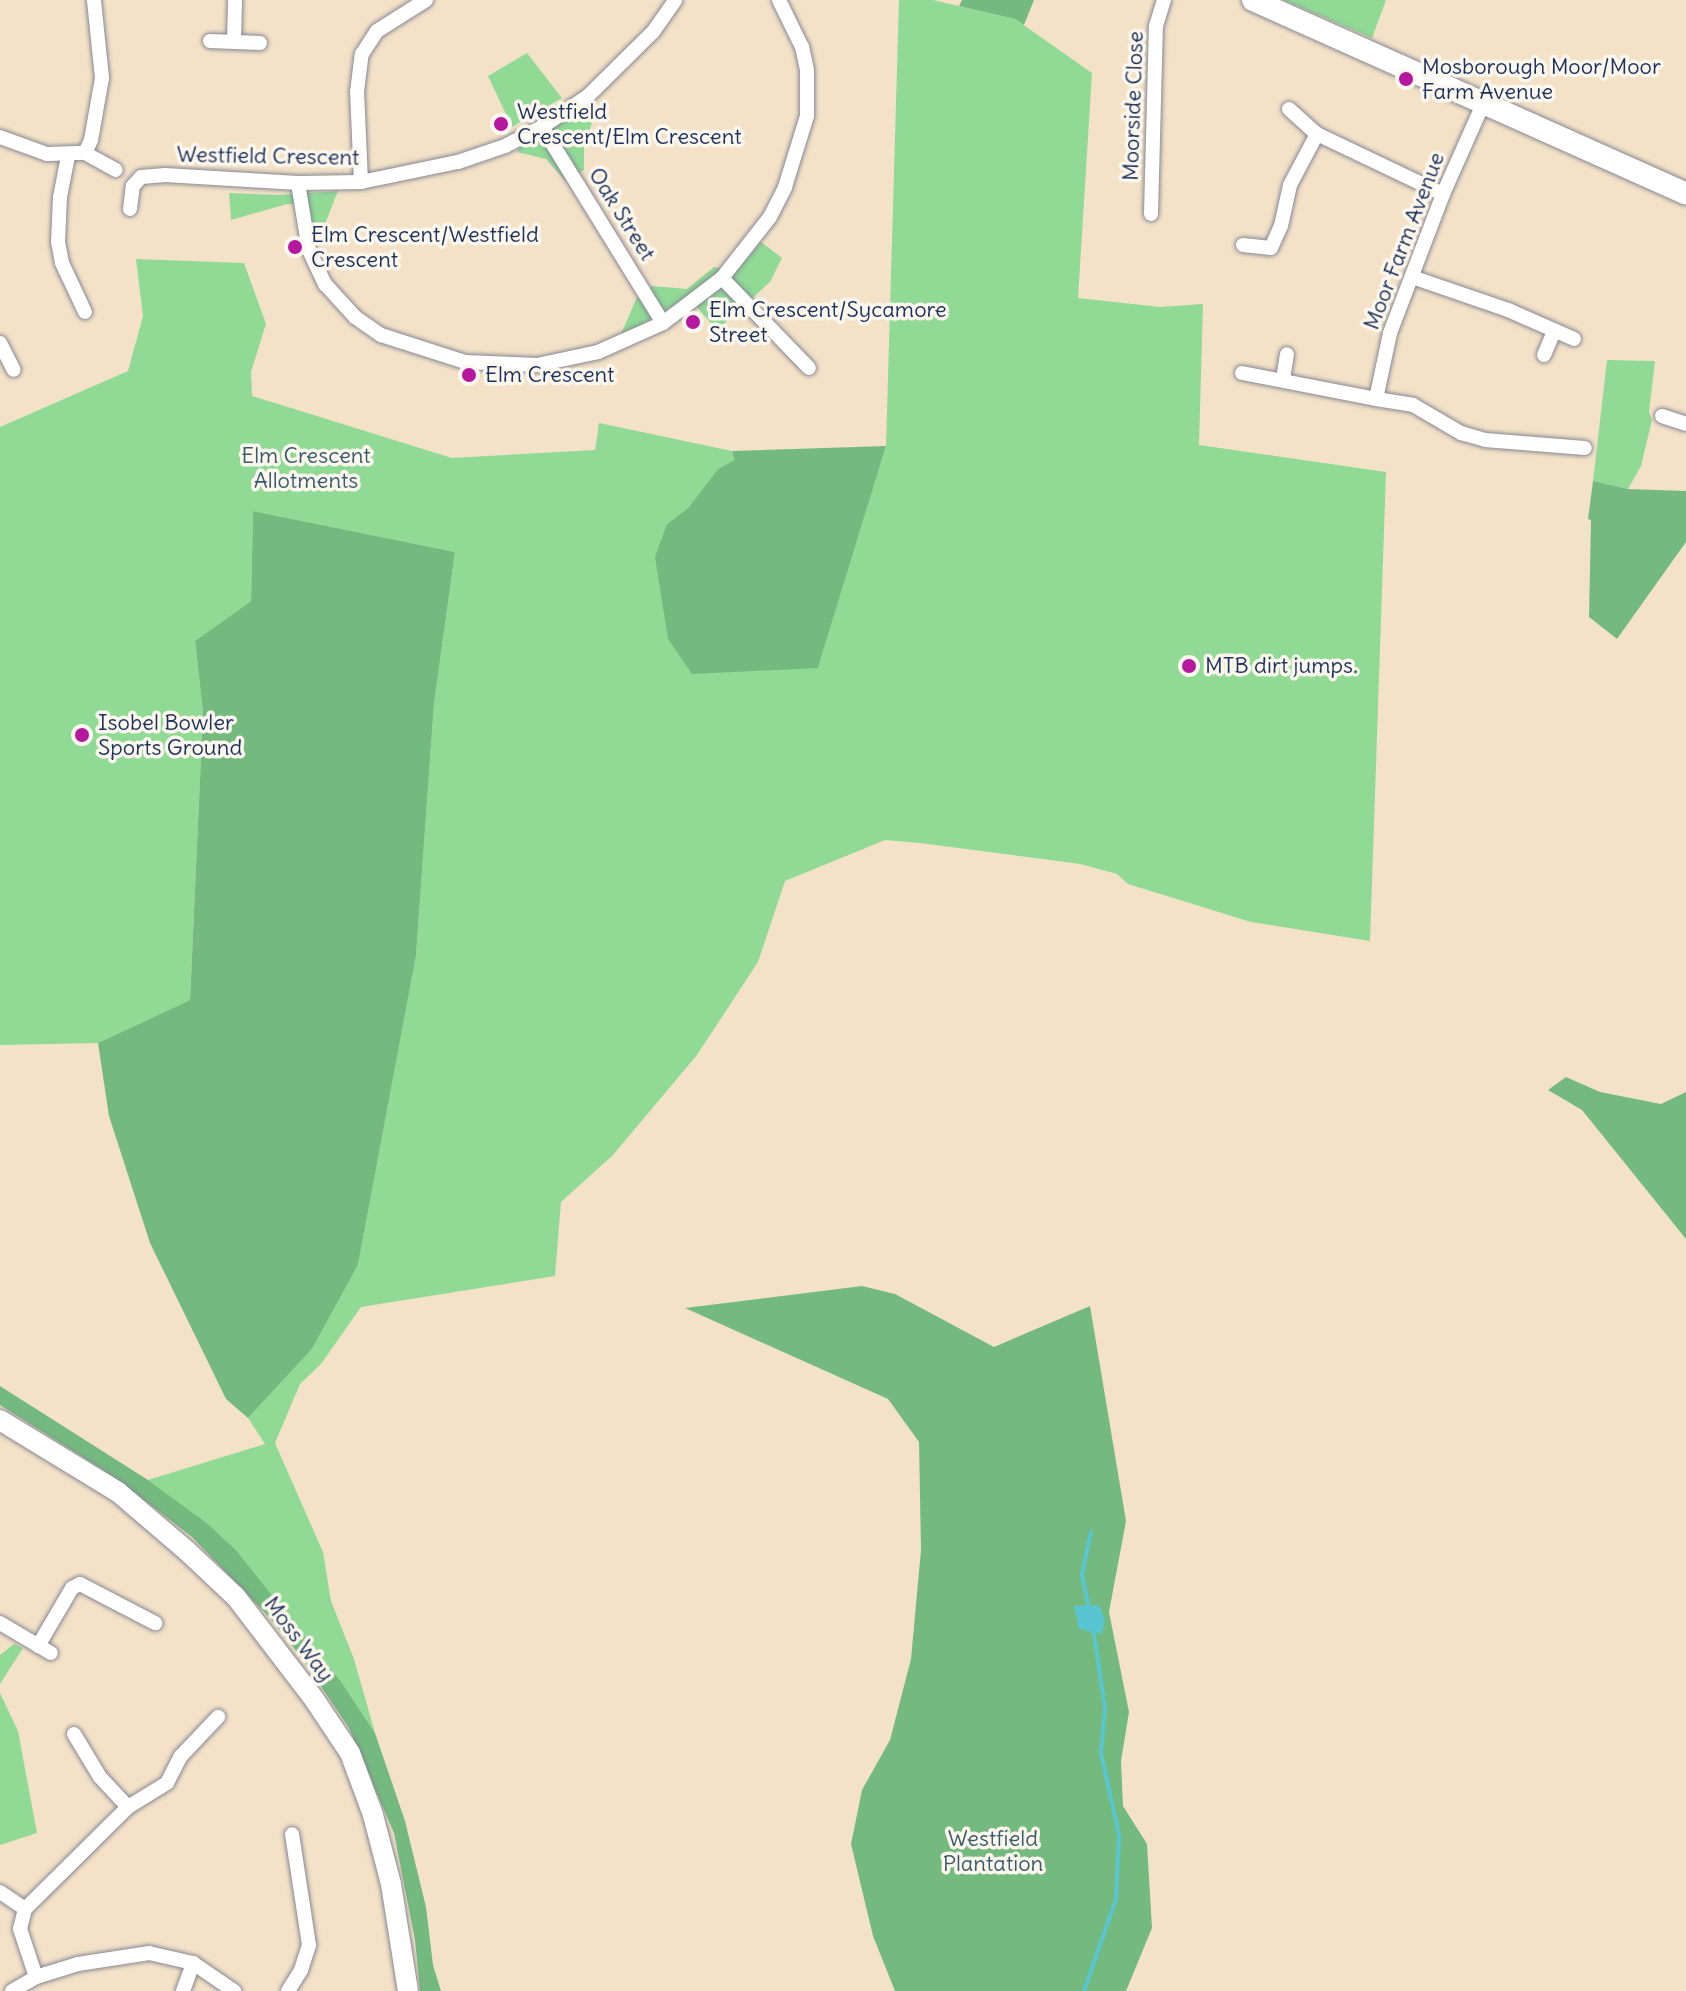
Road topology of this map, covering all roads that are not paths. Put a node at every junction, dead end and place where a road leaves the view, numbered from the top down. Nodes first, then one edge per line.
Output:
1 (94, 0) edge
2 (235, 0) edge
3 (426, 0) edge
4 (675, 0) edge
5 (779, 0) edge
6 (1164, 0) edge
7 (1253, 0) edge
8 (210, 41) dead end
9 (234, 42) junction
10 (260, 43) dead end
11 (1484, 102) junction
12 (1289, 109) dead end
13 (542, 127) junction
14 (1317, 134) junction
15 (0, 137) edge
16 (85, 153) junction
17 (68, 156) junction
18 (137, 182) junction
19 (361, 182) junction
20 (298, 183) junction
21 (1443, 194) junction
22 (1686, 194) edge
23 (130, 209) dead end
24 (1151, 214) dead end
25 (1243, 245) dead end
26 (1412, 277) junction
27 (722, 278) junction
28 (85, 312) dead end
29 (663, 323) junction
30 (1554, 332) junction
31 (1574, 339) dead end
32 (0, 343) edge
33 (1287, 354) dead end
34 (1544, 355) dead end
35 (809, 368) dead end
36 (14, 370) dead end
37 (1242, 373) dead end
38 (1283, 379) junction
39 (1376, 399) junction
40 (1662, 416) dead end
41 (1686, 424) edge
42 (1585, 448) dead end
43 (0, 1420) edge
44 (0, 1623) edge
45 (155, 1623) dead end
46 (218, 1717) dead end
47 (74, 1734) dead end
48 (128, 1807) junction
49 (292, 1834) dead end
50 (0, 1892) edge
51 (25, 1909) junction
52 (193, 1963) junction
53 (36, 1977) junction
54 (12, 1991) edge
55 (183, 1991) edge
56 (234, 1991) edge
57 (288, 1991) edge
58 (408, 1991) edge

1 - 16 street
2 - 9 street
3 - 19 street
4 - 13 street, Westfield Crescent
5 - 27 street
6 - 24 street, Moorside Close
7 - 11 main road
8 - 9 street
9 - 10 street
11 - 21 street, Moor Farm Avenue
11 - 22 main road
12 - 14 street
13 - 19 street, Westfield Crescent
13 - 29 street, Oak Street
14 - 21 street
14 - 25 street
15 - 17 street
16 - 17 street
16 - 18 street
17 - 28 street
18 - 20 street, Westfield Crescent
18 - 23 street
19 - 20 street, Westfield Crescent
20 - 29 street
21 - 26 street, Moor Farm Avenue
26 - 30 street
26 - 39 street, Moor Farm Avenue
27 - 29 street
27 - 35 street
30 - 31 street
30 - 34 street
32 - 36 street
33 - 38 street
37 - 38 street
38 - 39 street
39 - 42 street
40 - 41 street
43 - 58 street, Moss Way
44 - 45 street
46 - 48 street
47 - 48 street
48 - 51 street
49 - 57 street
50 - 51 street
51 - 53 street
52 - 53 street
52 - 55 street
52 - 56 street
53 - 54 street

